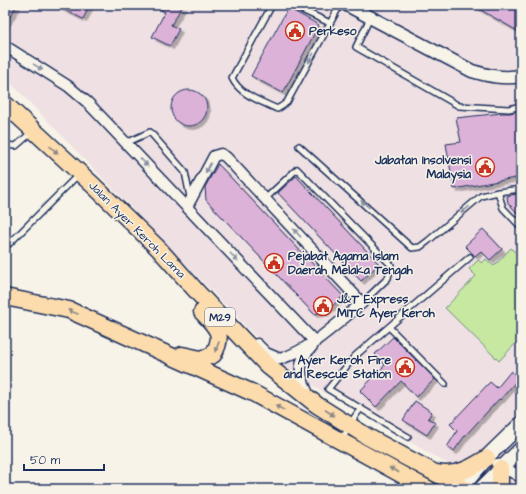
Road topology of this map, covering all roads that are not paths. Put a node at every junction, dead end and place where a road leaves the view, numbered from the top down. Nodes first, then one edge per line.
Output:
1 (272, 5) edge
2 (291, 5) edge
3 (340, 5) edge
4 (347, 5) edge
5 (370, 18) junction
6 (330, 23) junction
7 (5, 46) edge
8 (521, 76) edge
9 (5, 104) edge
10 (521, 106) edge
11 (33, 131) junction
12 (126, 143) junction
13 (5, 146) edge
14 (299, 146) dead end
15 (80, 173) junction
16 (94, 186) junction
17 (521, 189) edge
18 (498, 192) junction
19 (265, 199) junction
20 (189, 203) junction
21 (521, 227) edge
22 (5, 244) edge
23 (158, 248) junction
24 (470, 257) dead end
25 (5, 297) edge
26 (362, 303) junction
27 (94, 321) junction
28 (389, 327) junction
29 (315, 342) junction
30 (445, 384) dead end
31 (311, 400) junction
32 (361, 408) junction
33 (521, 424) edge
34 (349, 425) junction
35 (408, 437) dead end
36 (342, 442) junction
37 (521, 449) edge
38 (487, 458) junction
39 (501, 468) junction
40 (434, 472) junction
41 (521, 477) edge
42 (462, 488) edge
43 (428, 489) edge
44 (481, 489) edge
45 (500, 489) edge

6 -> 1 lane
2 - 6 lane
3 - 6 lane
4 - 5 street
5 - 8 street
5 - 10 lane
7 -> 12 street
9 - 11 main road, Jalan Ayer Keroh Lama / M29
11 - 13 lane
11 -> 15 main road, Jalan Ayer Keroh Lama / M29
12 -> 20 street
12 - 20 lane
18 -> 14 lane
15 - 16 main road, Jalan Ayer Keroh Lama / M29
15 - 22 lane
16 - 23 main road, Jalan Ayer Keroh Lama / M29
16 -> 27 main road
17 - 18 lane
18 - 21 lane
19 -> 20 street
26 -> 19 street
19 - 26 lane
20 -> 29 street
23 - 29 street
23 - 31 main road, Jalan Ayer Keroh Lama / M29
24 - 28 lane
27 -> 25 main road
26 - 29 street
36 -> 27 main road
28 - 30 lane
28 - 32 lane
29 - 31 street
31 -> 34 main road, Jalan Ayer Keroh Lama / M29
32 - 34 lane
32 - 35 lane
33 - 38 main road
34 - 36 lane
34 - 40 main road, Jalan Ayer Keroh Lama / M29
43 -> 36 main road
37 - 39 main road
38 - 39 street
38 - 40 main road
38 - 42 main road
39 - 41 street
39 - 44 main road
39 - 45 main road
40 - 42 main road, Jalan Ayer Keroh Lama / M29

